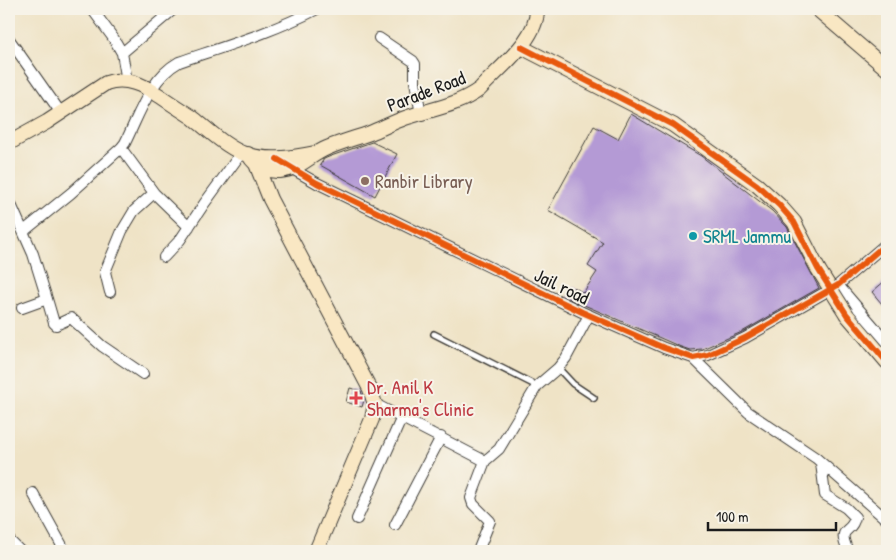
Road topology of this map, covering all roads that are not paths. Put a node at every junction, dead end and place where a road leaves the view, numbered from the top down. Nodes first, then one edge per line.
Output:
1 (92, 9) edge
2 (174, 9) edge
3 (316, 9) edge
4 (537, 9) edge
5 (817, 9) edge
6 (379, 38) dead end
7 (9, 39) edge
8 (521, 47) junction
9 (122, 54) junction
10 (887, 69) edge
11 (127, 81) junction
12 (99, 88) junction
13 (154, 93) junction
14 (61, 113) junction
15 (421, 114) junction
16 (9, 143) edge
17 (121, 148) junction
18 (318, 152) junction
19 (249, 157) junction
20 (277, 159) junction
21 (291, 169) junction
22 (154, 193) junction
23 (9, 200) edge
24 (189, 227) junction
25 (24, 231) junction
26 (887, 243) edge
27 (164, 257) dead end
28 (838, 285) junction
29 (110, 292) dead end
30 (47, 299) junction
31 (22, 308) dead end
32 (589, 315) junction
33 (434, 334) dead end
34 (887, 342) edge
35 (693, 358) junction
36 (887, 362) edge
37 (558, 368) junction
38 (143, 374) dead end
39 (537, 386) junction
40 (594, 398) dead end
41 (375, 404) junction
42 (402, 418) junction
43 (441, 438) junction
44 (485, 461) junction
45 (821, 463) junction
46 (33, 492) dead end
47 (357, 519) dead end
48 (887, 520) edge
49 (395, 525) dead end
50 (9, 540) edge
51 (20, 551) edge
52 (65, 551) edge
53 (316, 551) edge
54 (478, 551) edge
55 (848, 551) edge

1 - 9 street
2 - 9 street
3 - 13 street
4 - 8 main road, Parade Road
5 - 10 main road
6 - 15 street
7 - 14 street
8 - 15 main road, Parade Road
8 - 36 main road, bridge
9 - 11 street
11 - 12 main road
11 - 13 main road
12 - 13 main road
12 - 14 main road
13 - 17 street
13 - 19 main road
14 - 16 main road
15 - 18 main road, Parade Road
17 - 22 street
17 - 25 street
18 - 20 main road
18 - 21 main road
19 - 20 main road
19 - 21 main road
19 - 24 street
19 - 41 main road
20 - 21 street, Jail road
21 - 32 street, Jail road
22 - 24 street
22 - 29 street
23 - 25 street
24 - 27 street
25 - 30 street
26 - 28 street
28 - 34 street
28 - 35 street
30 - 31 street
30 - 38 street
32 - 35 street, Jail road
32 - 37 street
33 - 39 lane
35 - 45 street
37 - 39 street
37 - 40 lane
39 - 44 street
41 - 42 street
41 - 53 main road
42 - 43 street
42 - 47 street
43 - 44 street
43 - 49 street
44 - 54 street
45 - 48 street
45 - 55 street
46 - 52 street
50 - 51 street

